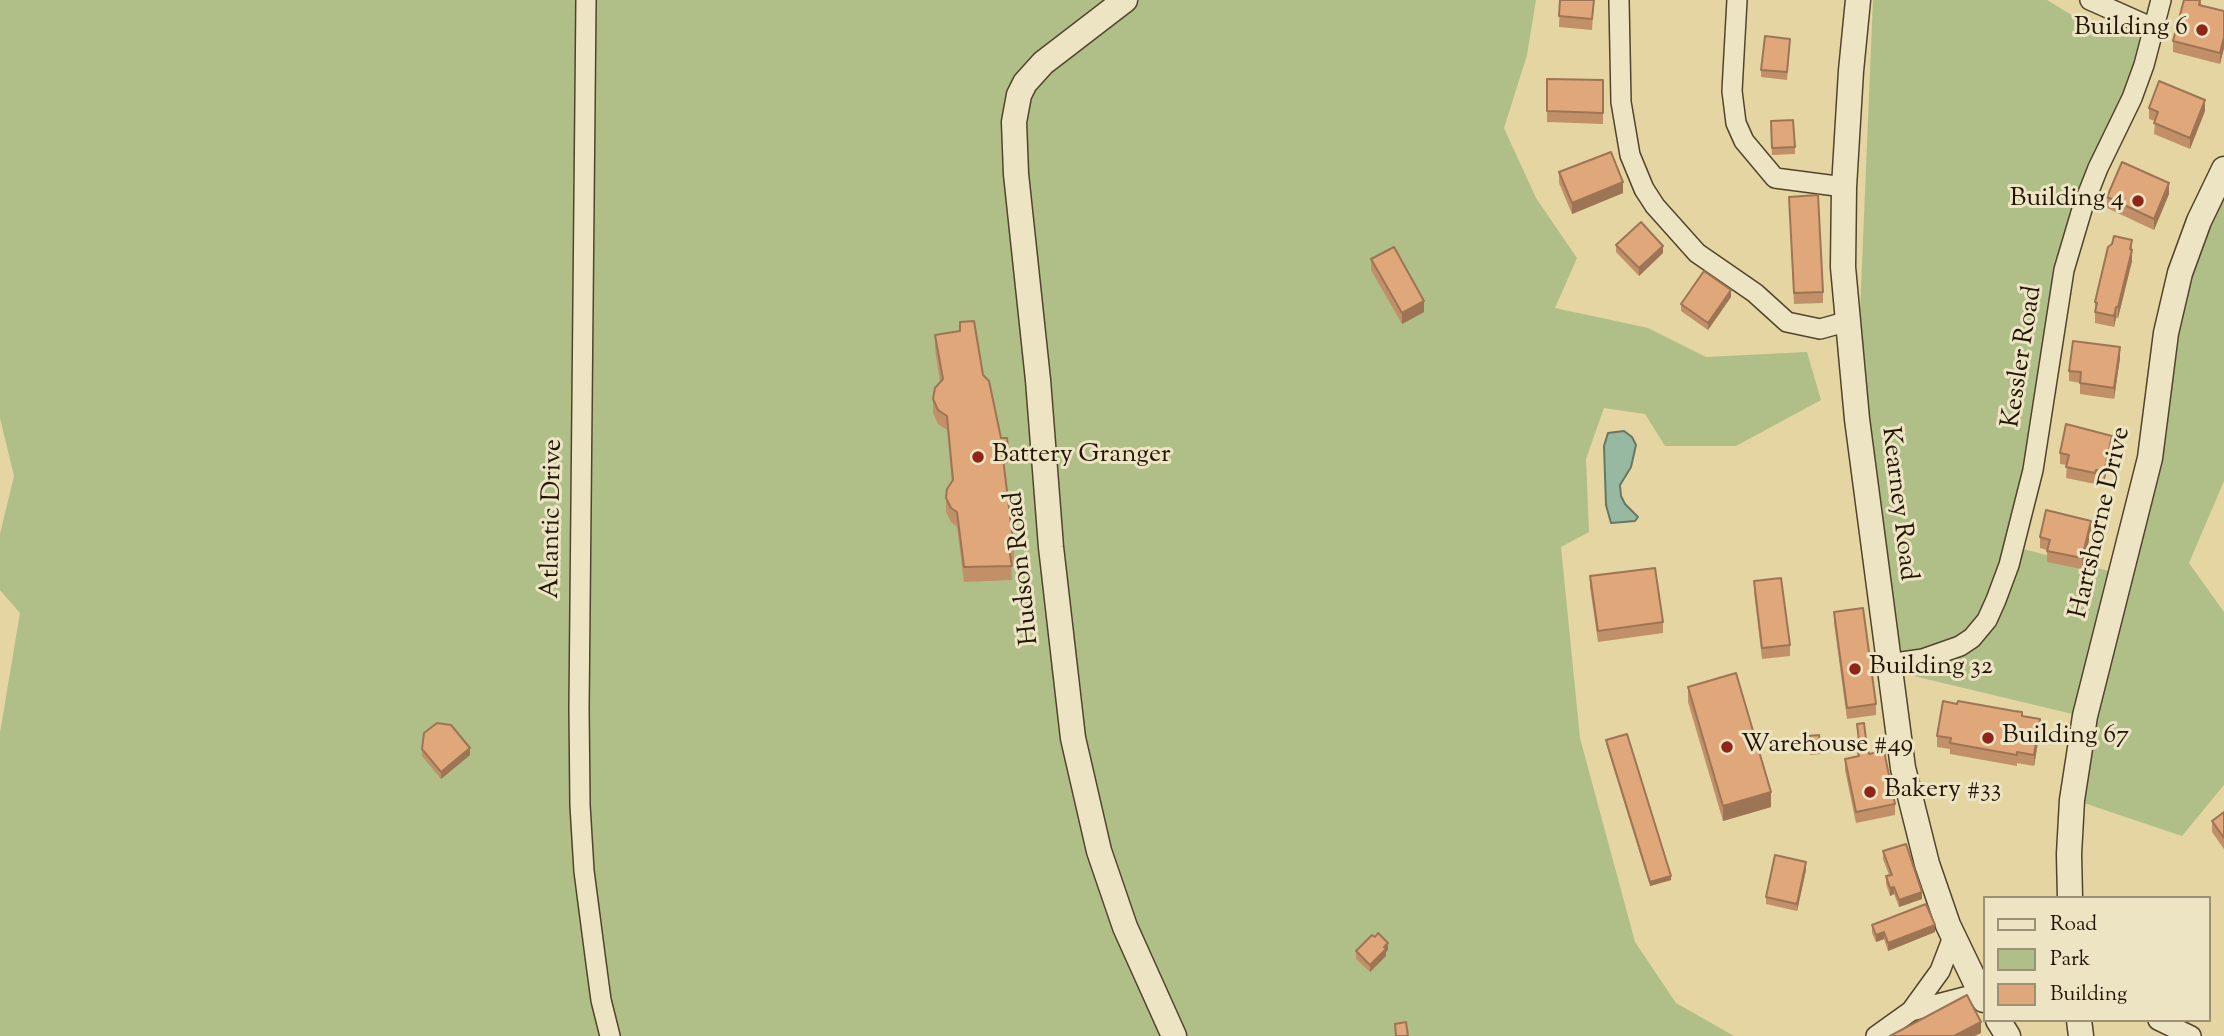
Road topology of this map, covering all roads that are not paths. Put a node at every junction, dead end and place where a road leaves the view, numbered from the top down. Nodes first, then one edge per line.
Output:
1 (586, 0) edge
2 (1125, 0) edge
3 (1619, 0) edge
4 (1737, 0) edge
5 (1858, 0) edge
6 (2090, 0) edge
7 (2161, 0) edge
8 (2153, 28) junction
9 (2224, 169) edge
10 (1844, 187) junction
11 (1849, 321) junction
12 (1888, 664) junction
13 (2070, 896) edge
14 (1953, 937) junction
15 (1982, 993) edge
16 (1982, 995) edge
17 (1911, 1011) junction
18 (2162, 1022) edge
19 (610, 1036) edge
20 (1174, 1036) edge
21 (1876, 1036) edge
22 (2191, 1036) edge

1 - 19 street, Atlantic Drive
2 - 20 street, Hudson Road
3 - 11 street
4 - 10 street
5 - 10 street, Kearney Road
6 - 8 street
7 - 8 street, Kessler Road
8 - 12 street, Kessler Road
9 - 13 street, Hartshorne Drive
10 - 11 street, Kearney Road
11 - 12 street, Kearney Road
12 - 14 street, Kearney Road
14 - 15 street, Kearney Road
14 - 17 street
16 - 17 street
17 - 21 street
18 - 22 street

